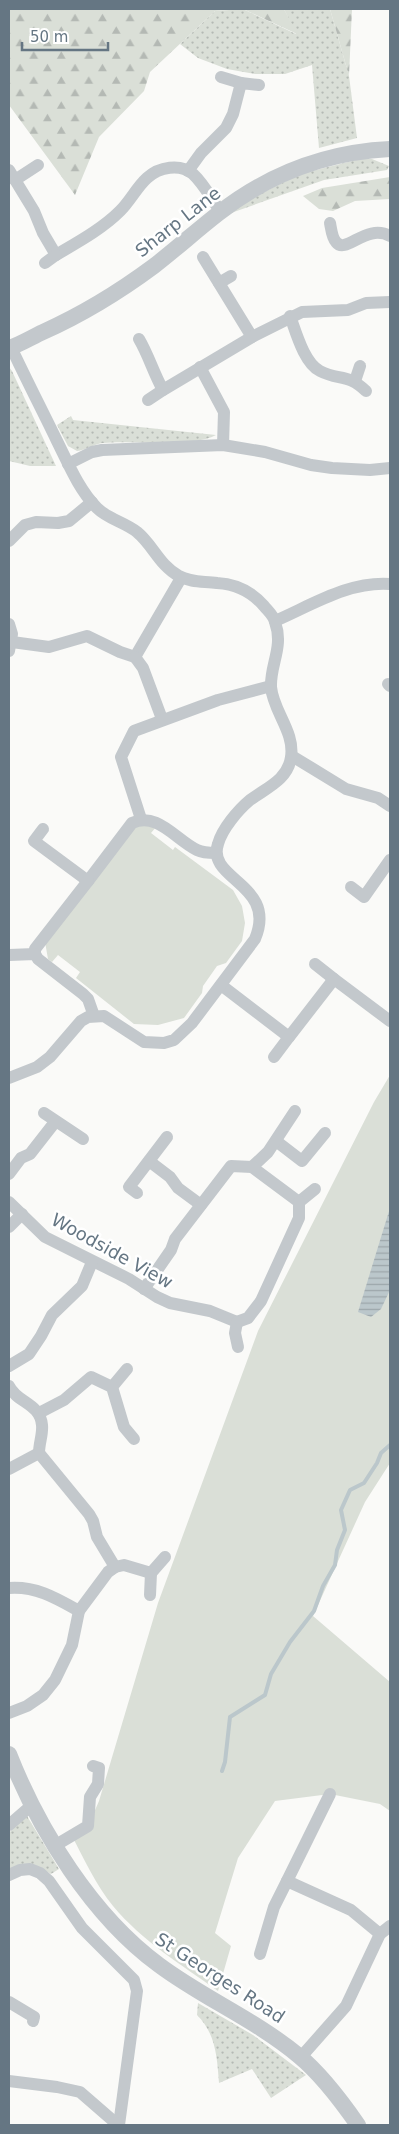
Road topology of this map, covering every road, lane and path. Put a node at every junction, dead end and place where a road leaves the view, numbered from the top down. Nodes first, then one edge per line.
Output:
1 (221, 77) dead end
2 (241, 82) junction
3 (259, 85) dead end
4 (387, 152) edge
5 (38, 165) dead end
6 (188, 171) junction
7 (12, 175) edge
8 (221, 212) junction
9 (330, 223) dead end
10 (390, 236) edge
11 (56, 255) junction
12 (203, 257) dead end
13 (45, 263) dead end
14 (232, 276) dead end
15 (219, 283) junction
16 (390, 302) edge
17 (290, 316) junction
18 (252, 337) junction
19 (139, 339) dead end
20 (10, 347) edge
21 (360, 366) dead end
22 (200, 367) junction
23 (355, 381) junction
24 (163, 390) junction
25 (366, 391) dead end
26 (148, 400) dead end
27 (223, 445) junction
28 (68, 464) junction
29 (390, 468) edge
30 (92, 502) junction
31 (9, 540) edge
32 (181, 578) junction
33 (390, 584) edge
34 (275, 621) junction
35 (9, 624) edge
36 (10, 646) edge
37 (135, 657) junction
38 (271, 686) junction
39 (162, 719) junction
40 (292, 756) junction
41 (390, 806) edge
42 (141, 819) junction
43 (43, 829) dead end
44 (216, 853) junction
45 (390, 860) edge
46 (88, 881) junction
47 (351, 887) dead end
48 (35, 954) junction
49 (9, 955) edge
50 (315, 964) dead end
51 (334, 979) junction
52 (221, 985) junction
53 (94, 1016) junction
54 (390, 1021) edge
55 (289, 1037) junction
56 (274, 1057) dead end
57 (9, 1078) edge
58 (295, 1111) dead end
59 (44, 1113) dead end
60 (55, 1122) junction
61 (325, 1133) dead end
62 (167, 1137) dead end
63 (83, 1140) dead end
64 (276, 1141) junction
65 (149, 1161) junction
66 (252, 1167) junction
67 (9, 1174) edge
68 (315, 1189) dead end
69 (137, 1193) dead end
70 (9, 1202) edge
71 (299, 1202) junction
72 (201, 1205) junction
73 (22, 1214) junction
74 (9, 1227) edge
75 (92, 1262) junction
76 (144, 1288) junction
77 (237, 1322) junction
78 (238, 1347) dead end
79 (9, 1366) edge
80 (127, 1369) dead end
81 (9, 1386) edge
82 (112, 1387) junction
83 (39, 1413) junction
84 (134, 1439) dead end
85 (38, 1453) junction
86 (9, 1469) edge
87 (165, 1557) dead end
88 (115, 1567) junction
89 (151, 1572) junction
90 (9, 1588) edge
91 (150, 1595) dead end
92 (79, 1611) junction
93 (9, 1713) edge
94 (9, 1754) edge
95 (99, 1765) dead end
96 (330, 1794) dead end
97 (32, 1805) junction
98 (9, 1825) edge
99 (56, 1845) junction
100 (9, 1875) edge
101 (287, 1881) junction
102 (385, 1930) edge
103 (260, 1954) dead end
104 (9, 2002) edge
105 (32, 2021) dead end
106 (300, 2057) junction
107 (9, 2081) edge
108 (119, 2125) edge
109 (358, 2125) edge

1 - 2 street
2 - 3 street
2 - 6 street
4 - 8 street, Sharp Lane
5 - 7 street
6 - 8 street
6 - 11 street
7 - 11 street
8 - 20 street, Sharp Lane
9 - 10 street
11 - 13 street
12 - 15 street
14 - 15 street
15 - 18 street
16 - 17 street
17 - 18 street
17 - 23 street
18 - 22 street
19 - 24 street
20 - 28 street
21 - 23 street
22 - 24 street
22 - 27 street
23 - 25 street
24 - 26 street
27 - 28 street
27 - 29 street
28 - 30 street
30 - 31 street
30 - 32 street
32 - 34 street
32 - 37 street
33 - 34 street
34 - 38 street
35 - 36 street
36 - 37 street
37 - 39 street
38 - 39 street
38 - 40 street
39 - 42 street
40 - 41 street
40 - 44 street
42 - 44 street
42 - 46 street
43 - 46 street
44 - 52 street
45 - 47 street
46 - 48 street
48 - 49 street
48 - 53 street
50 - 51 street
51 - 54 street
51 - 55 street
52 - 53 street
52 - 55 street
53 - 57 street
55 - 56 street
58 - 64 street
59 - 60 street
60 - 63 street
60 - 67 street
61 - 64 street
62 - 65 street
64 - 66 street
65 - 69 street
65 - 72 street
66 - 71 street
66 - 72 street
68 - 71 street
70 - 73 street, Woodside View
71 - 77 street
72 - 76 street
73 - 74 street
73 - 75 street, Woodside View
75 - 76 street, Woodside View
75 - 79 street
76 - 77 street, Woodside View
77 - 78 street
80 - 82 street
81 - 83 street
82 - 83 street
82 - 84 street
83 - 85 street
85 - 86 street
85 - 88 street
87 - 89 street
88 - 89 street
88 - 92 street
89 - 91 street
90 - 92 street
92 - 93 street
94 - 97 street, St Georges Road
95 - 99 street
96 - 101 street
97 - 98 street
97 - 99 street, St Georges Road
99 - 106 street, St Georges Road
100 - 108 street
101 - 102 street
101 - 103 street
102 - 106 street
104 - 105 street
106 - 109 street, St Georges Road
107 - 108 street

